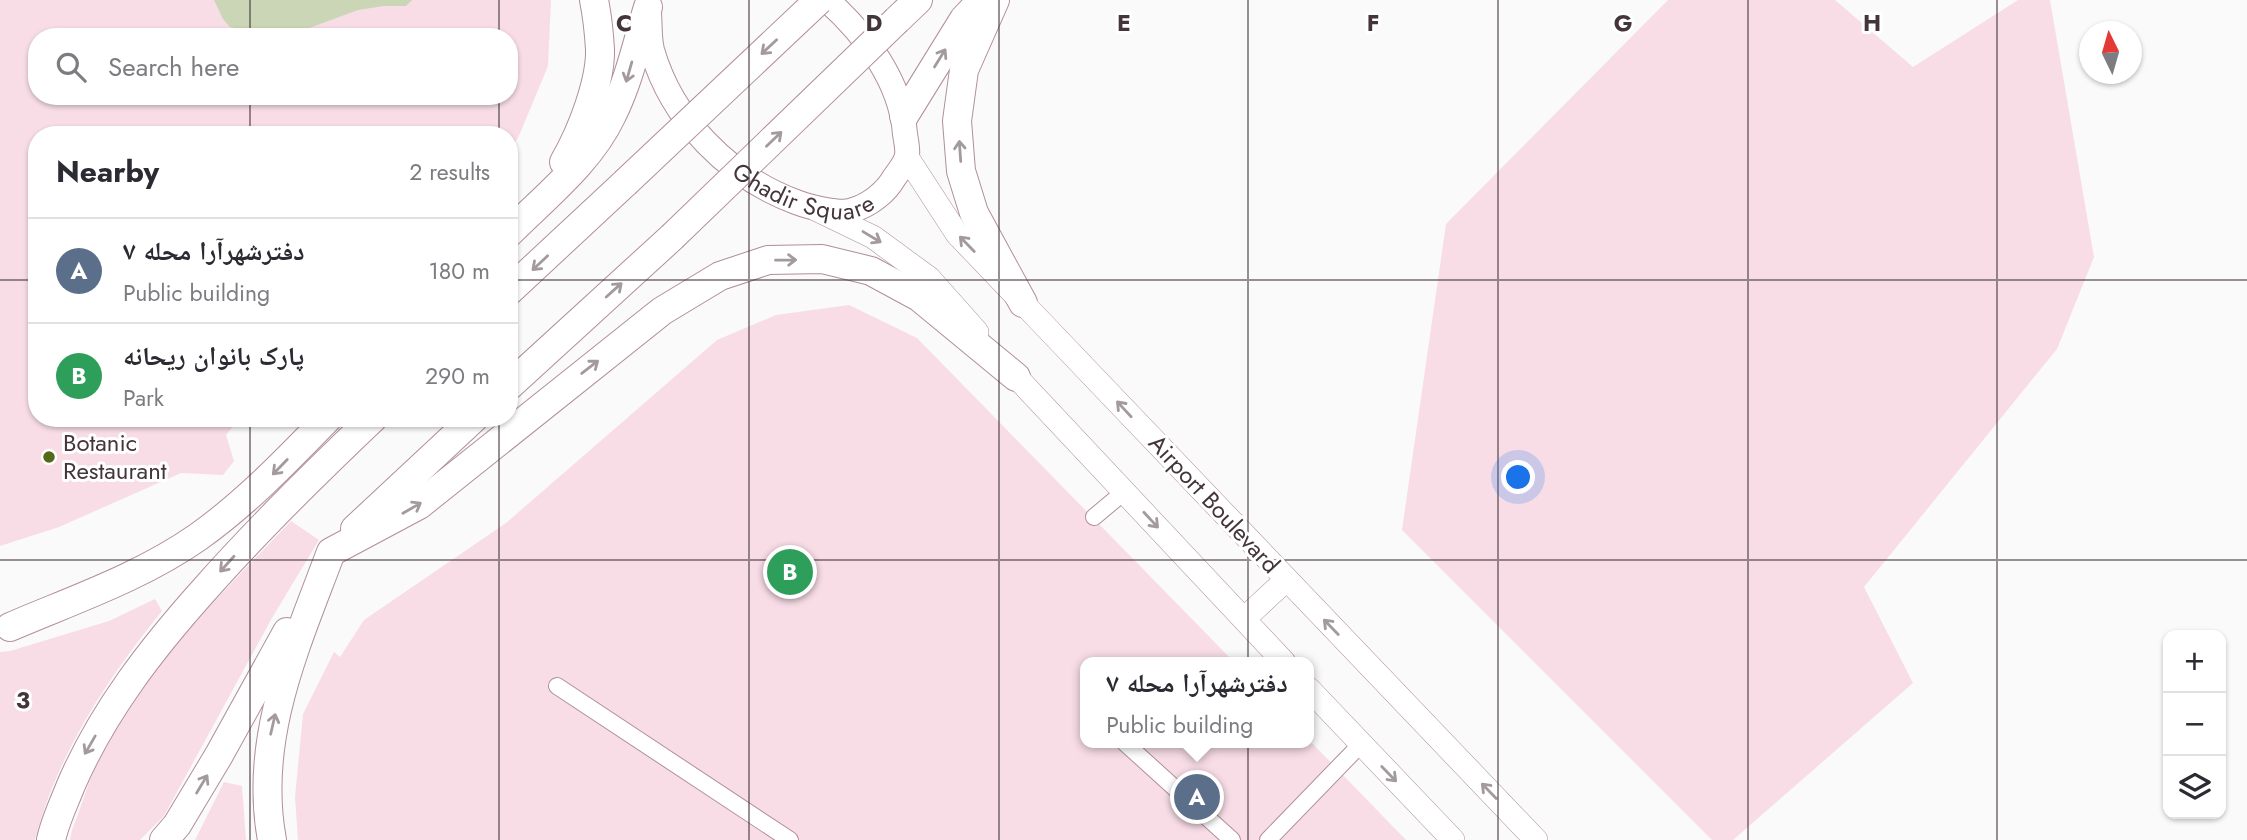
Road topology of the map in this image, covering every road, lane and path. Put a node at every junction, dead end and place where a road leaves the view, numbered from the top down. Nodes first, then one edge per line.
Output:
1 (594, 0) edge
2 (819, 0) edge
3 (827, 0) edge
4 (918, 0) edge
5 (982, 0) edge
6 (995, 0) edge
7 (648, 2) edge
8 (904, 116) junction
9 (907, 157) junction
10 (543, 199) junction
11 (811, 207) junction
12 (518, 224) edge
13 (518, 283) edge
14 (1023, 303) junction
15 (1016, 377) junction
16 (518, 378) edge
17 (518, 426) edge
18 (319, 427) edge
19 (364, 427) edge
20 (464, 427) edge
21 (517, 427) edge
22 (308, 480) junction
23 (1124, 492) junction
24 (1094, 517) dead end
25 (331, 552) junction
26 (1286, 580) junction
27 (1244, 619) junction
28 (5, 628) edge
29 (1279, 657) edge
30 (557, 686) dead end
31 (1314, 694) edge
32 (1360, 744) junction
33 (1131, 748) edge
34 (51, 840) edge
35 (164, 840) edge
36 (272, 840) edge
37 (790, 840) edge
38 (1232, 840) edge
39 (1268, 840) edge
40 (1453, 840) edge
41 (1536, 840) edge

1 - 10 highway
2 -> 13 highway, bridge
3 - 8 main road, Ghadir Square
16 -> 4 highway, bridge
8 -> 5 highway
14 -> 6 highway
7 -> 10 highway
7 - 11 main road, Ghadir Square
8 - 9 main road, Ghadir Square
9 - 11 main road, Ghadir Square
14 -> 9 main road, Airport Boulevard
10 - 12 highway
11 -> 15 main road
26 -> 14 main road, Airport Boulevard
17 -> 15 highway
15 - 23 main road
18 -> 28 highway
19 - 22 highway
20 - 25 highway
25 -> 21 highway
22 - 28 highway
22 -> 34 highway
23 - 24 street
23 -> 27 main road
35 -> 25 highway
36 -> 25 highway
26 - 27 main road
41 -> 26 main road, Airport Boulevard
27 - 29 main road
30 - 37 street
31 - 32 main road
32 - 39 street
32 -> 40 main road
33 - 38 street

